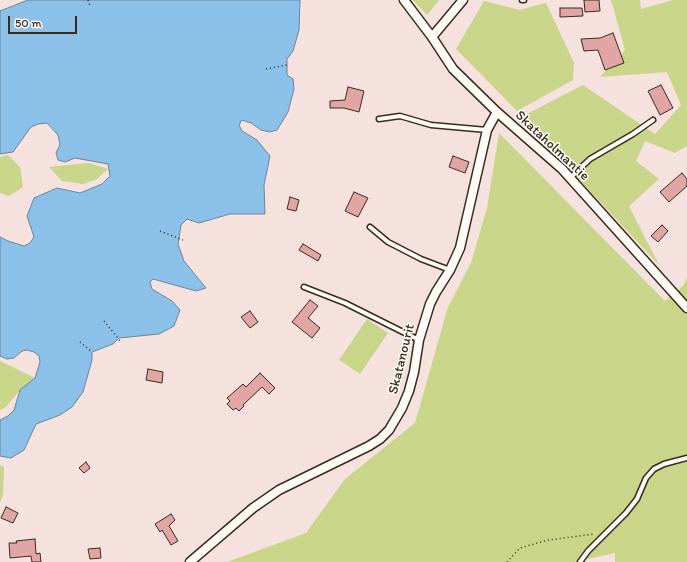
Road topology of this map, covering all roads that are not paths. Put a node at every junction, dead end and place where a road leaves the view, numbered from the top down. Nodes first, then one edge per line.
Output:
1 (404, 0) edge
2 (463, 0) edge
3 (432, 37) junction
4 (497, 112) junction
5 (379, 119) dead end
6 (653, 120) dead end
7 (487, 130) junction
8 (570, 178) junction
9 (370, 227) dead end
10 (450, 270) junction
11 (304, 287) dead end
12 (687, 308) edge
13 (419, 340) junction
14 (687, 458) edge
15 (190, 562) edge
16 (580, 562) edge

1 - 3 street, Skataholmantie
2 - 3 street
3 - 4 street, Skataholmantie
4 - 7 street, Skatanourit
4 - 8 street, Skataholmantie
5 - 7 lane
6 - 8 lane
7 - 10 street, Skatanourit
8 - 12 street, Skataholmantie
9 - 10 lane
10 - 13 street, Skatanourit
11 - 13 lane
13 - 15 street, Skatanourit
14 - 16 lane

